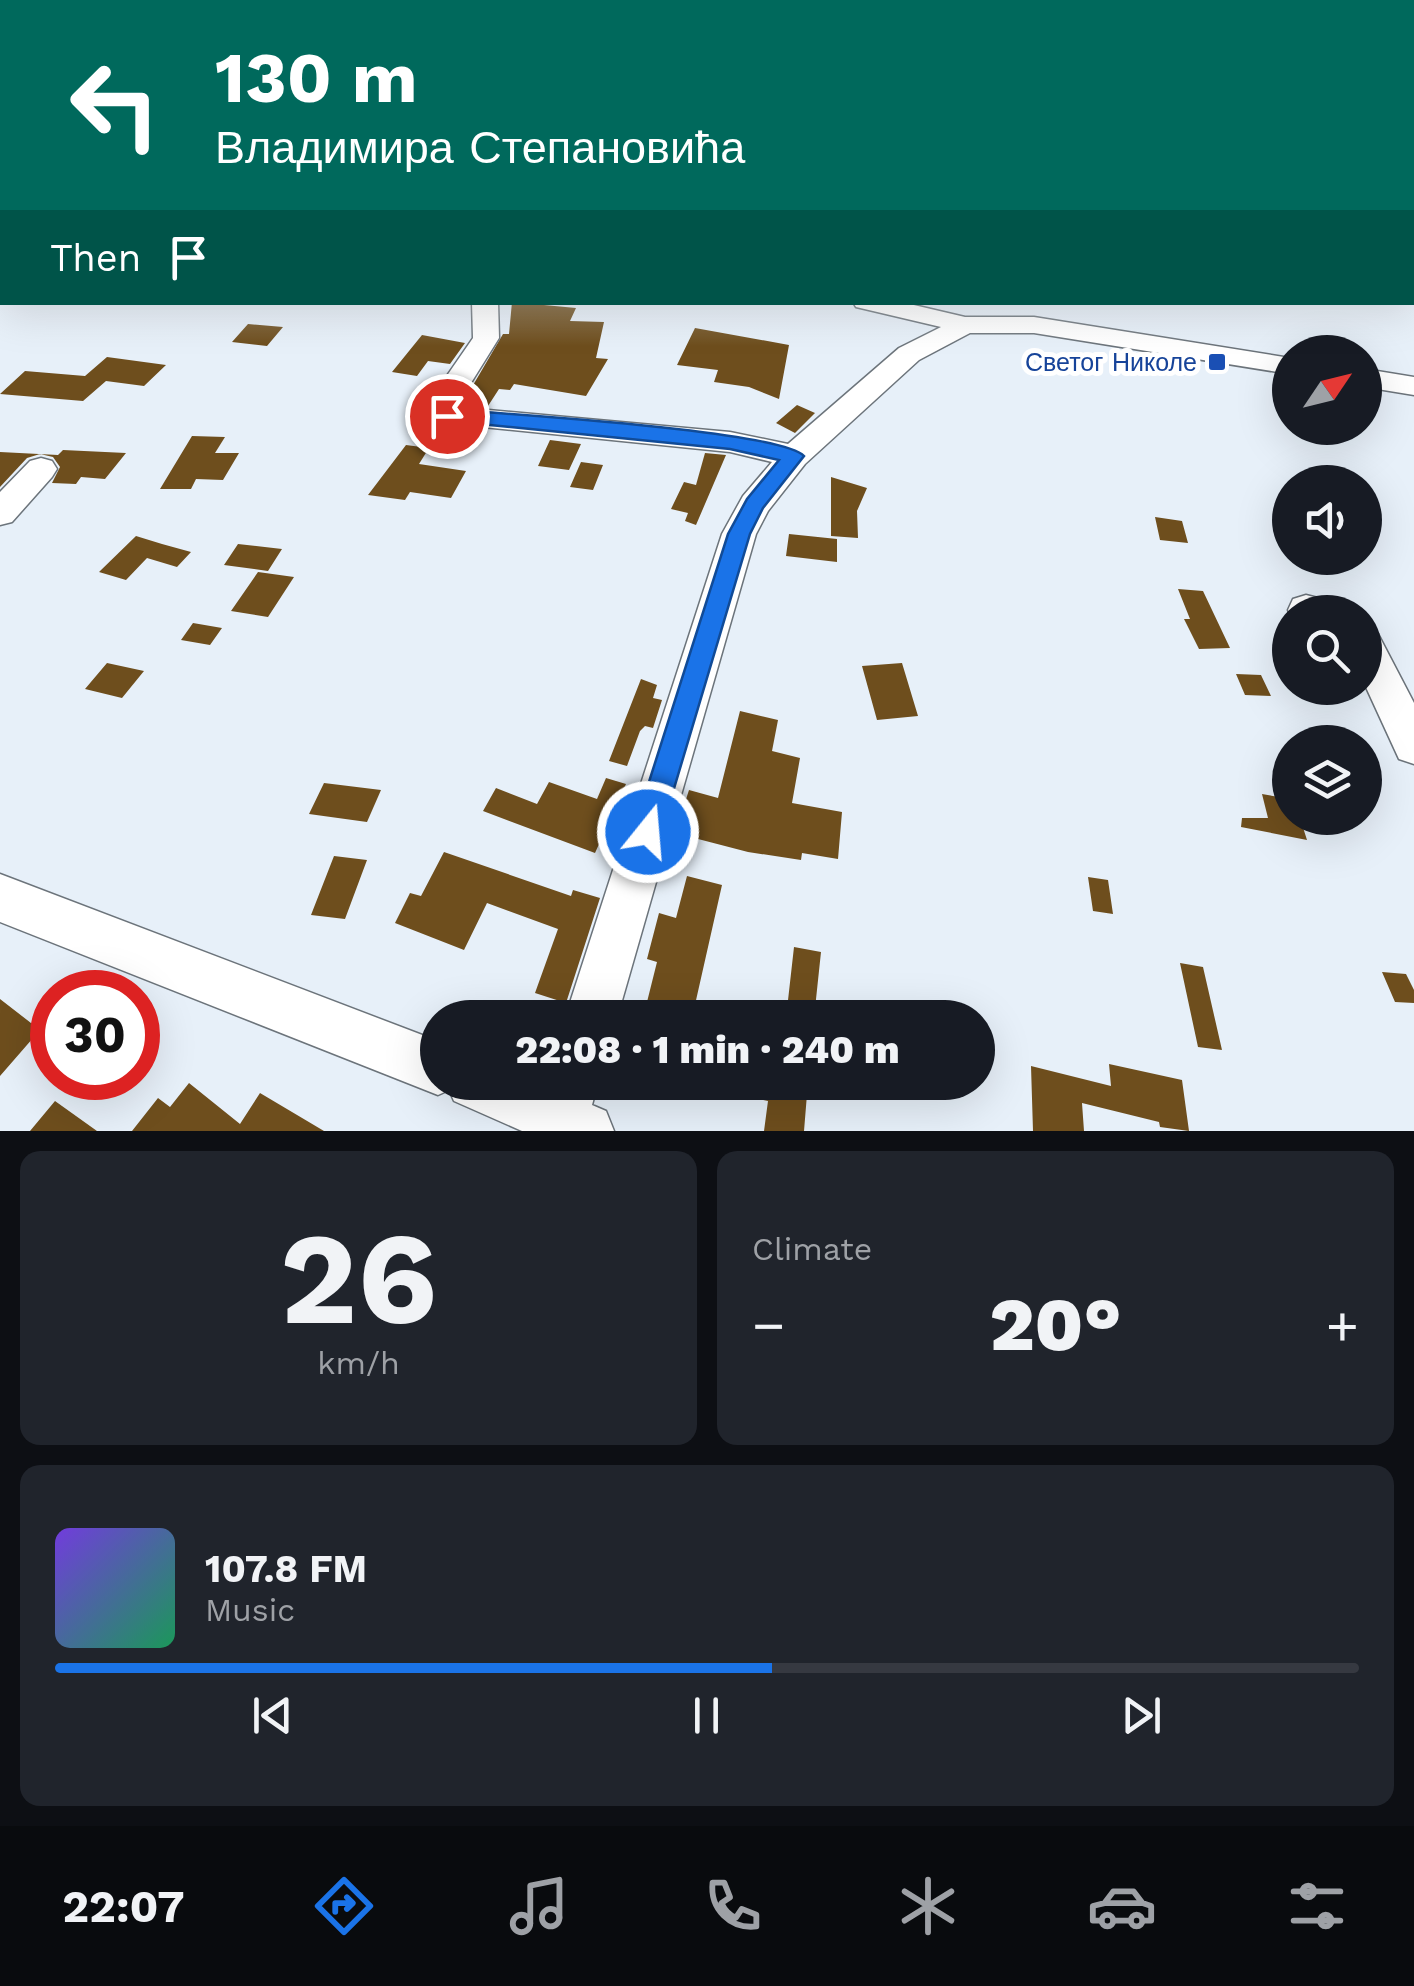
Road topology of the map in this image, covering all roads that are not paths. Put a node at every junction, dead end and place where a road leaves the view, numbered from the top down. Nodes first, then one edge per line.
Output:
1 (485, 305) edge
2 (878, 305) edge
3 (965, 325) junction
4 (1272, 363) edge
5 (1382, 381) edge
6 (1414, 386) edge
7 (794, 456) junction
8 (41, 469) dead end
9 (0, 513) edge
10 (1382, 680) edge
11 (1414, 745) edge
12 (0, 898) edge
13 (597, 1000) edge
14 (420, 1061) edge
15 (526, 1100) edge
16 (570, 1115) edge

1 - 7 street
2 - 3 street
3 - 4 street
3 - 7 street
5 - 6 street
7 - 13 street
8 - 9 street
10 - 11 street
12 - 14 street
15 - 16 street

